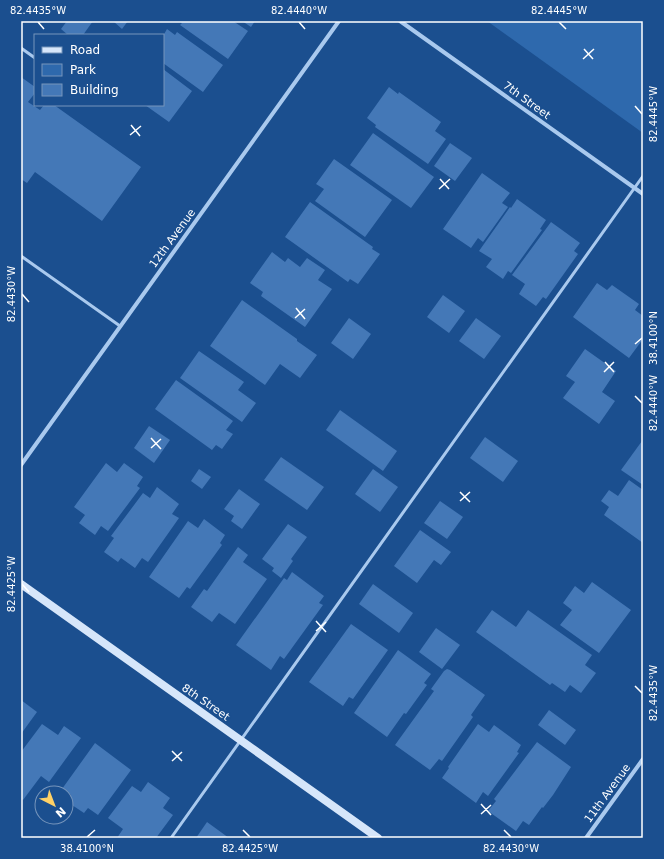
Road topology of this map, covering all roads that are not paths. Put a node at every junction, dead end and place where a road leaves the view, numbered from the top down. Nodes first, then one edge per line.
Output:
1 (339, 21) edge
2 (400, 21) edge
3 (21, 48) edge
4 (34, 57) edge
5 (643, 176) edge
6 (635, 188) junction
7 (643, 194) edge
8 (21, 256) edge
9 (120, 326) junction
10 (21, 465) edge
11 (21, 584) edge
12 (241, 740) junction
13 (643, 759) edge
14 (171, 838) edge
15 (378, 838) edge
16 (586, 838) edge

1 - 9 street, 12th Avenue
2 - 6 street, 7th Street
3 - 4 lane
5 - 6 lane
6 - 7 street, 7th Street
6 - 12 lane
8 - 9 lane
9 - 10 street, 12th Avenue
11 - 12 street, 8th Street
12 - 14 lane
12 - 15 street, 8th Street
13 - 16 street, 11th Avenue

